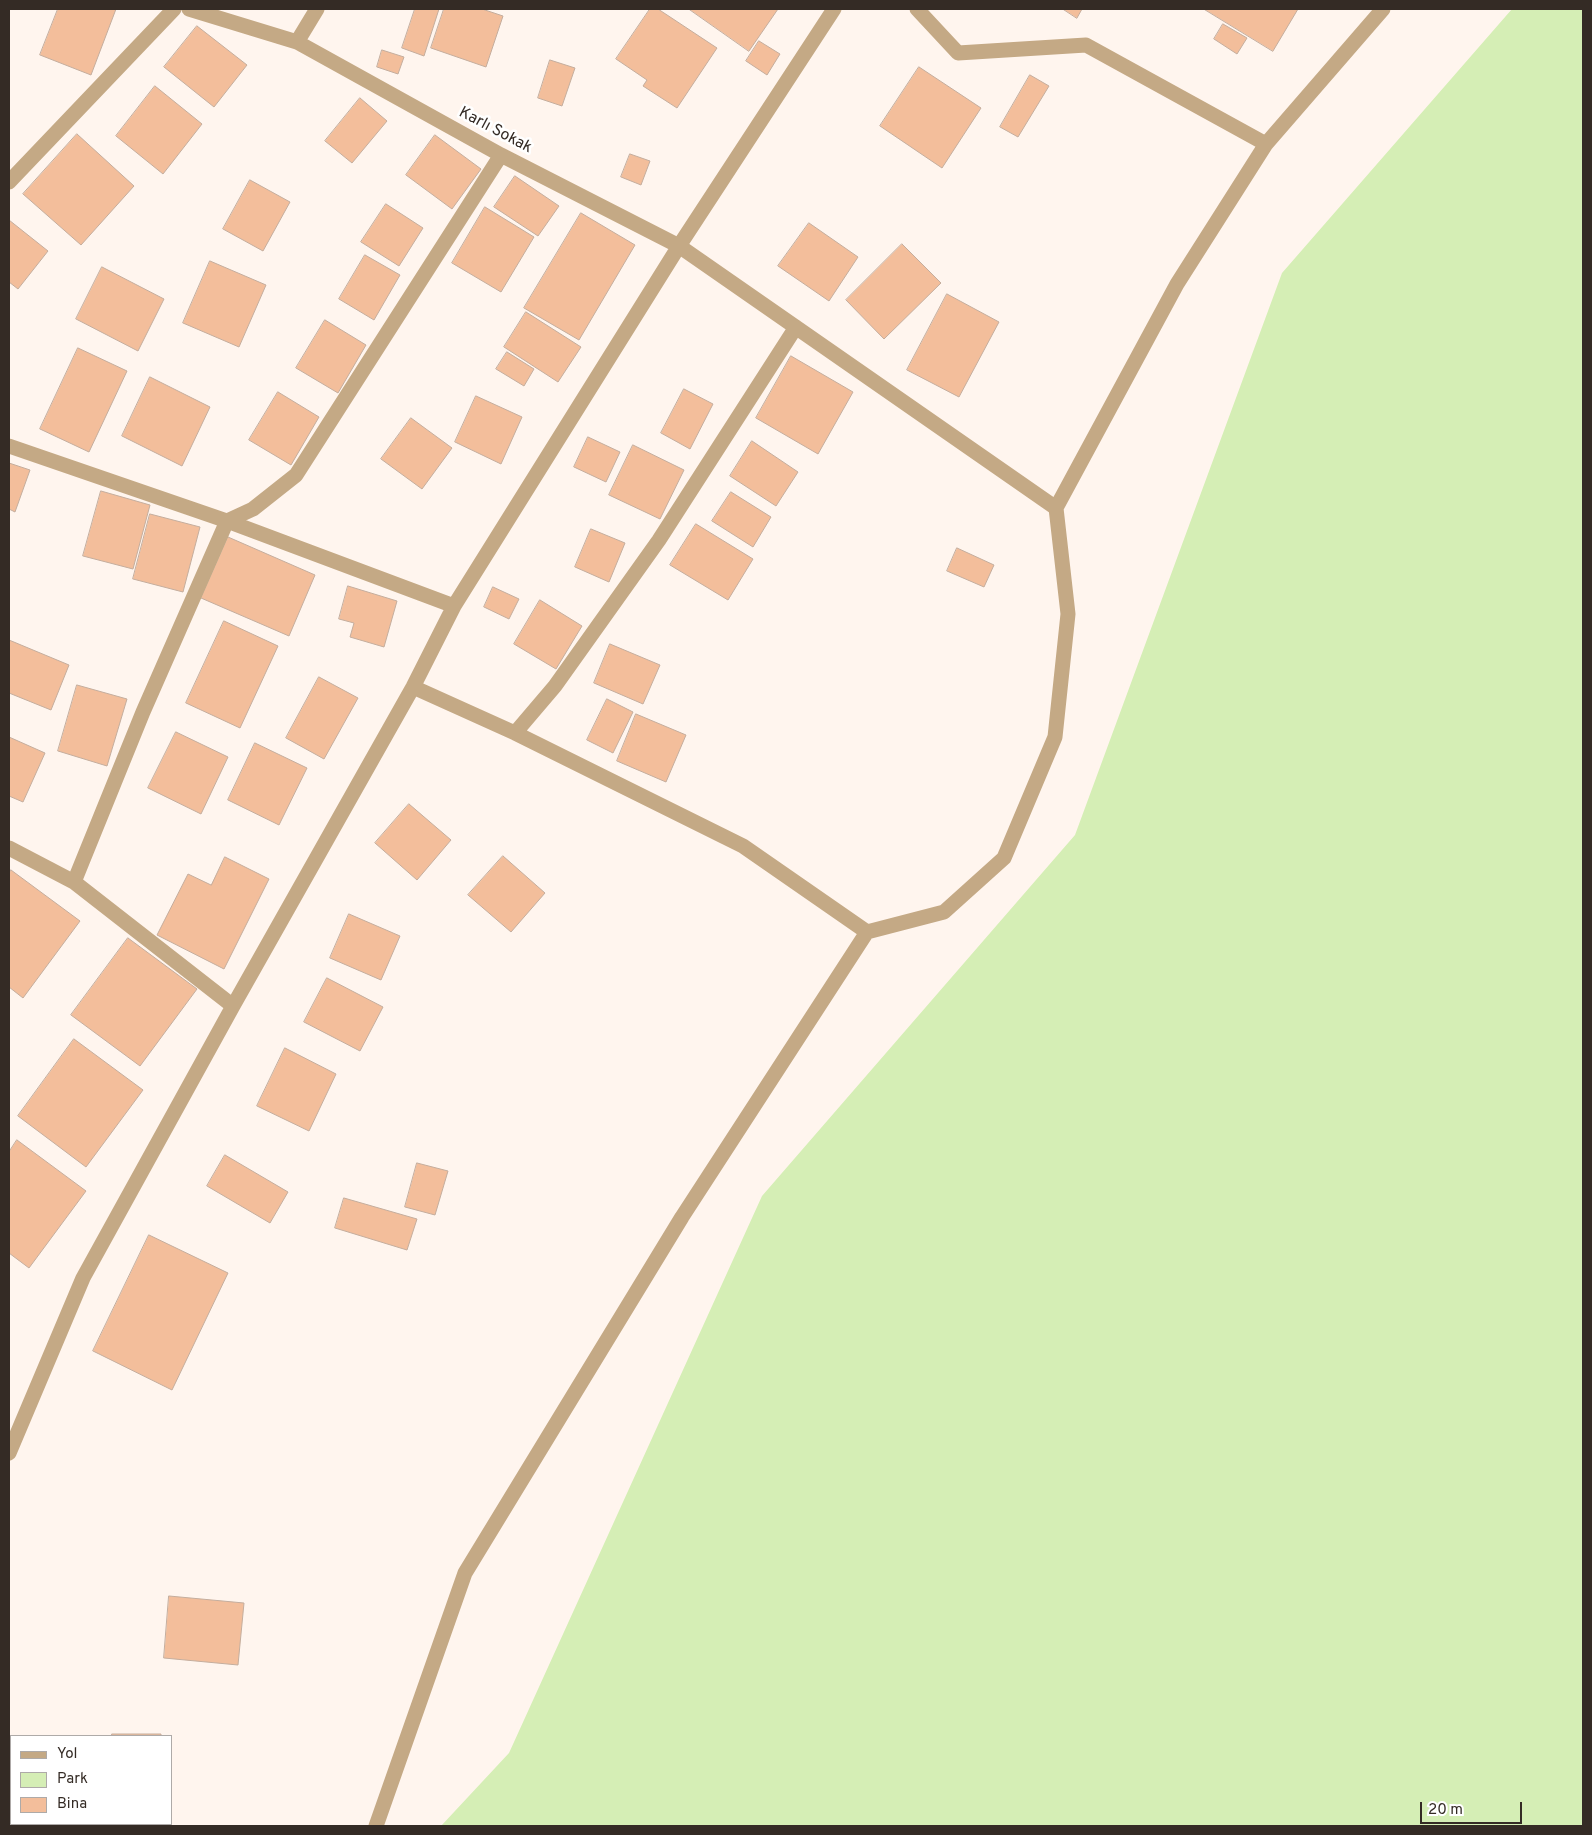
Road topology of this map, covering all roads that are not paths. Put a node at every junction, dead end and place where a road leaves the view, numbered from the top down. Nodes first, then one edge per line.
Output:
1 (174, 9) edge
2 (189, 9) edge
3 (318, 9) edge
4 (834, 9) edge
5 (917, 9) edge
6 (1383, 9) edge
7 (297, 42) junction
8 (1266, 144) junction
9 (501, 155) junction
10 (9, 182) edge
11 (679, 246) junction
12 (796, 327) junction
13 (9, 446) edge
14 (1056, 508) junction
15 (227, 521) junction
16 (454, 606) junction
17 (413, 687) junction
18 (515, 733) junction
19 (9, 848) edge
20 (74, 882) junction
21 (867, 932) junction
22 (232, 1006) junction
23 (9, 1453) edge
24 (376, 1826) edge

1 - 10 street
2 - 7 street, Karlı Sokak
3 - 7 street
4 - 11 street
5 - 8 street
6 - 8 street
7 - 9 street, Karlı Sokak
8 - 14 street
9 - 11 street, Karlı Sokak
9 - 15 street
11 - 12 street, Karlı Sokak
11 - 16 street
12 - 14 street, Karlı Sokak
12 - 18 street
13 - 15 street
14 - 21 street
15 - 16 street
15 - 20 street
16 - 17 street
17 - 18 street
17 - 22 street
18 - 21 street
19 - 20 street
20 - 22 street
21 - 24 street
22 - 23 street

